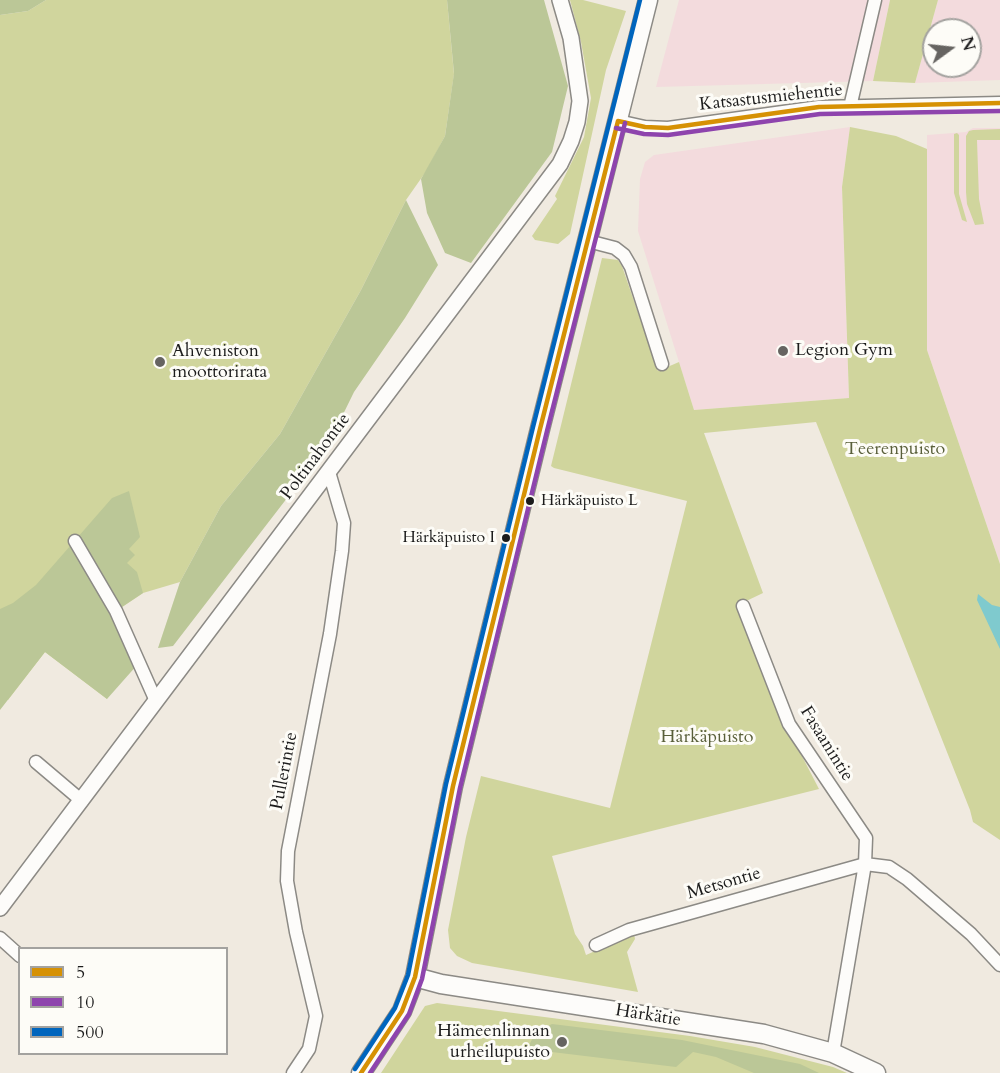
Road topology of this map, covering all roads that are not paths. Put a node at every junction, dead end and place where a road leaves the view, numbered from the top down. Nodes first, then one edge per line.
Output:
1 (560, 0) edge
2 (648, 0) edge
3 (875, 0) edge
4 (1000, 103) edge
5 (850, 107) junction
6 (618, 121) junction
7 (588, 241) junction
8 (662, 364) dead end
9 (329, 472) junction
10 (75, 541) dead end
11 (743, 606) dead end
12 (156, 701) junction
13 (36, 762) dead end
14 (82, 801) junction
15 (865, 864) junction
16 (0, 908) edge
17 (0, 939) edge
18 (596, 945) dead end
19 (18, 954) edge
20 (1000, 965) edge
21 (415, 977) junction
22 (833, 1053) junction
23 (293, 1073) edge
24 (361, 1073) edge
25 (876, 1073) edge

1 - 9 street, Poltinahontie
2 - 6 main road
3 - 5 street
4 - 5 street, Katsastusmiehentie
5 - 6 street, Katsastusmiehentie
6 - 7 main road
7 - 8 street
7 - 21 main road
9 - 12 street, Poltinahontie
9 - 23 street, Pullerintie
10 - 12 street
11 - 15 street, Fasaanintie
12 - 14 street, Poltinahontie
13 - 14 street
14 - 16 street, Poltinahontie
15 - 18 street, Metsontie
15 - 20 street, Metsontie
15 - 22 street
17 - 19 street
21 - 22 main road, Härkätie
21 - 24 main road
22 - 25 main road, Härkätie

